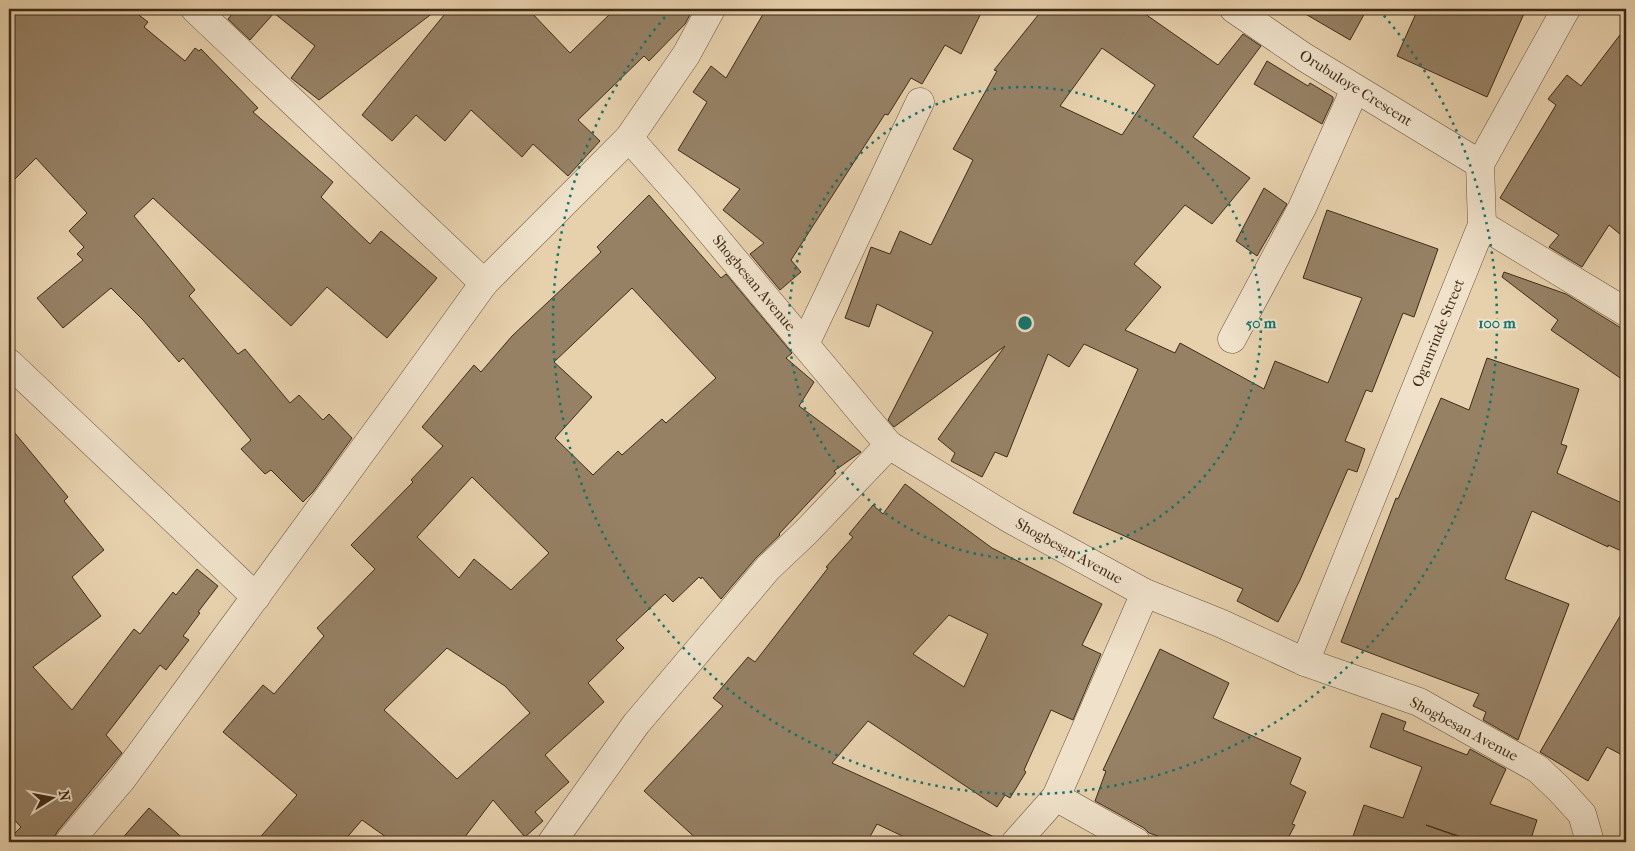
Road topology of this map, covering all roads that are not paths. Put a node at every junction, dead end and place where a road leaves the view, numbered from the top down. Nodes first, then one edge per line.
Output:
1 (194, 9) edge
2 (711, 9) edge
3 (1234, 9) edge
4 (1566, 9) edge
5 (1355, 89) junction
6 (920, 102) dead end
7 (629, 138) junction
8 (1480, 164) junction
9 (1482, 225) junction
10 (484, 283) junction
11 (1626, 312) edge
12 (1232, 339) dead end
13 (805, 344) junction
14 (9, 363) edge
15 (889, 445) junction
16 (1145, 593) junction
17 (256, 597) junction
18 (1305, 662) junction
19 (1056, 797) junction
20 (69, 842) edge
21 (552, 842) edge
22 (1016, 842) edge
23 (1136, 842) edge
24 (1590, 842) edge

1 - 10 street
2 - 7 street
3 - 5 street, Orubuloye Crescent
4 - 8 street
5 - 8 street, Orubuloye Crescent
5 - 12 street
6 - 13 street
7 - 10 street
7 - 13 street, Shogbesan Avenue
8 - 9 street, Ogunrinde Street
9 - 11 street
9 - 18 street, Ogunrinde Street
10 - 17 street
13 - 15 street, Shogbesan Avenue
14 - 17 street
15 - 16 street, Shogbesan Avenue
15 - 21 street
16 - 18 street, Shogbesan Avenue
16 - 19 street
17 - 20 street
18 - 24 street, Shogbesan Avenue
19 - 22 street
19 - 23 street

